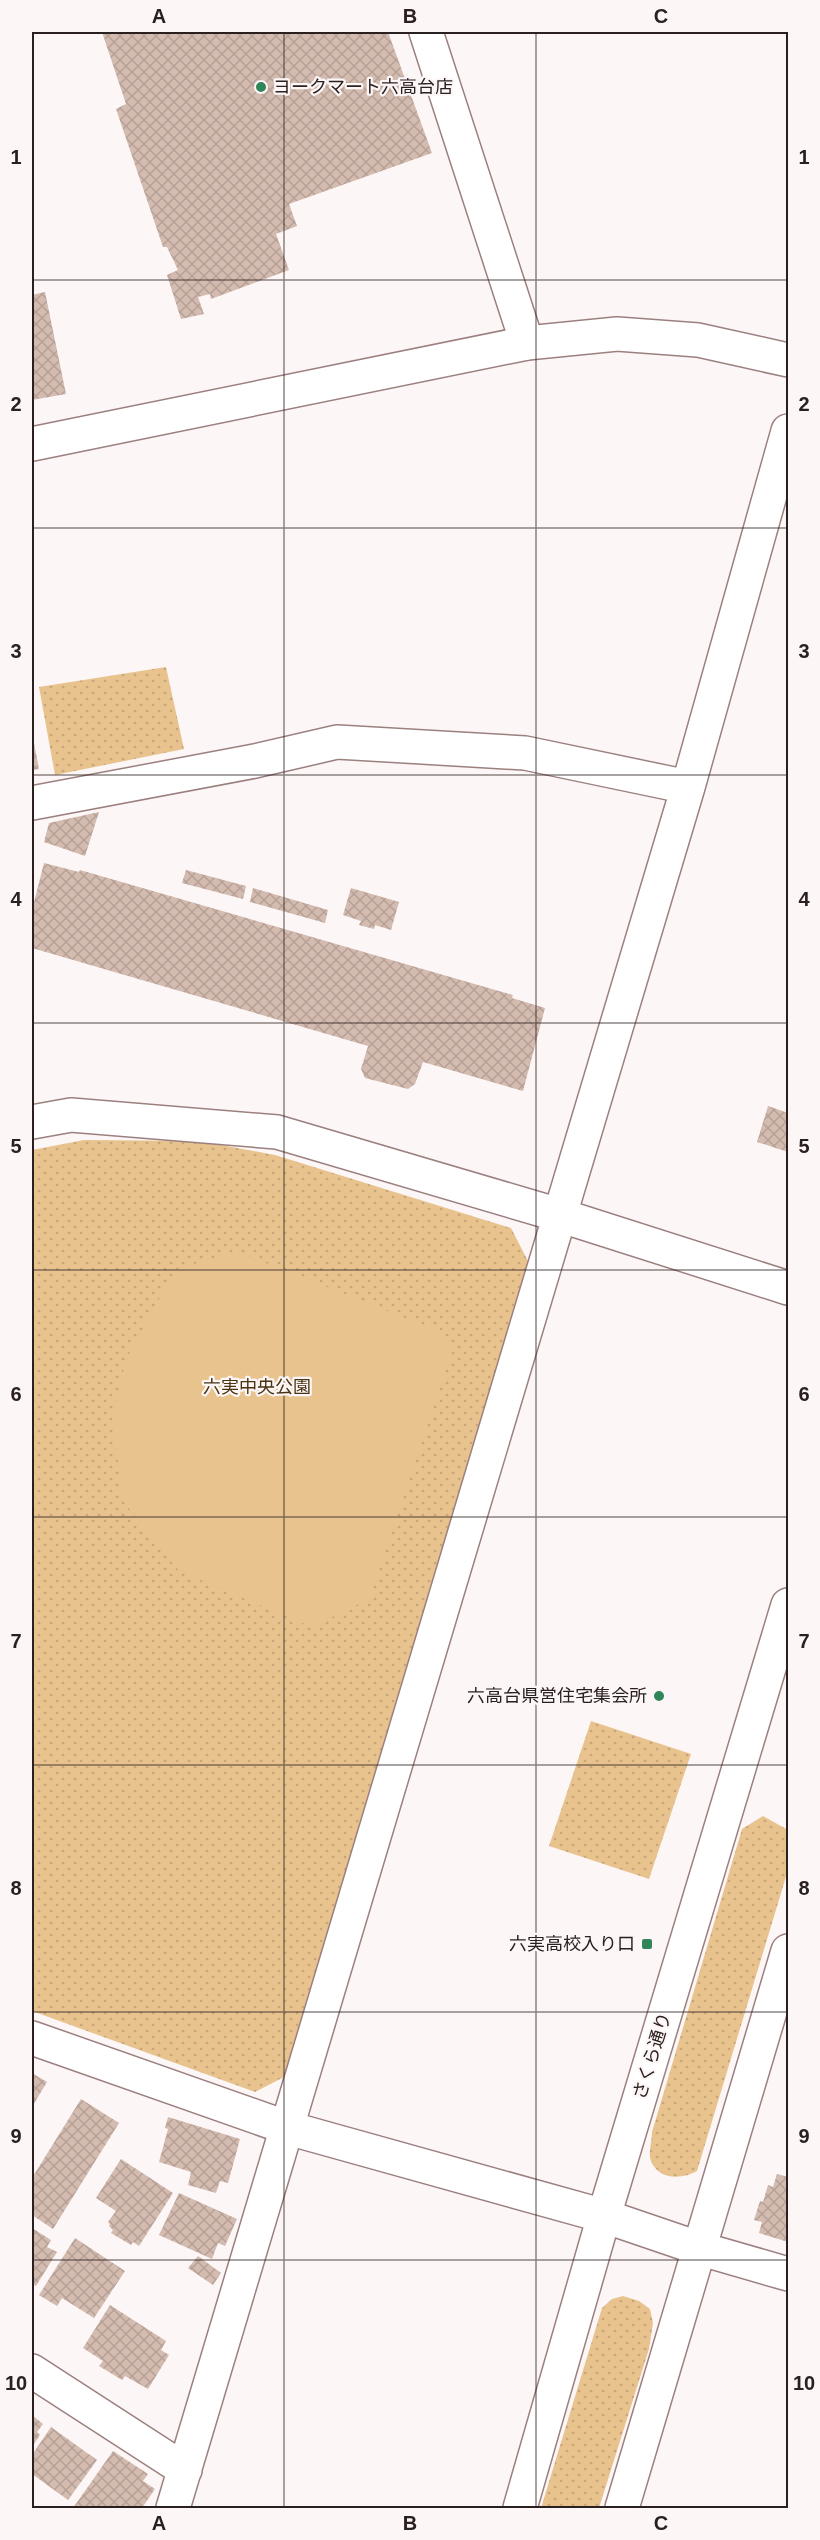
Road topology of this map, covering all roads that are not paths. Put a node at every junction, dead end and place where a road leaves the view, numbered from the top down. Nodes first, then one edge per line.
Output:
1 (426, 32) edge
2 (527, 343) junction
3 (789, 360) edge
4 (789, 431) edge
5 (32, 444) edge
6 (688, 787) junction
7 (32, 803) edge
8 (32, 1122) edge
9 (559, 1215) junction
10 (789, 1288) edge
11 (789, 1605) edge
12 (789, 1951) edge
13 (32, 2038) edge
14 (288, 2128) junction
15 (604, 2216) junction
16 (698, 2248) junction
17 (789, 2274) edge
18 (32, 2371) edge
19 (185, 2470) junction
20 (173, 2508) edge
21 (520, 2508) edge
22 (622, 2508) edge

1 - 2 street
2 - 3 street
2 - 5 street
4 - 6 street
6 - 7 street
6 - 9 street
8 - 9 street
9 - 10 street
9 - 14 street
11 - 15 street, さくら通り
12 - 16 street
13 - 14 street
14 - 15 street
14 - 19 street
15 - 16 street
15 - 21 street, さくら通り
16 - 17 street
16 - 22 street
18 - 19 street
19 - 20 street

